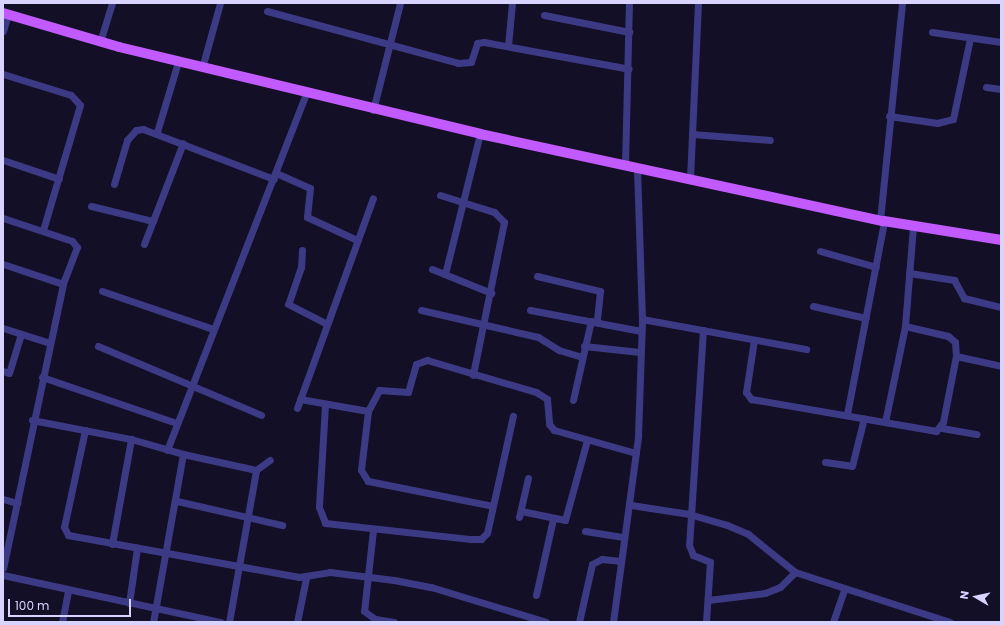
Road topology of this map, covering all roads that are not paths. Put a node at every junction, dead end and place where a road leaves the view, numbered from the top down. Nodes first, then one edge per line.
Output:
1 (112, 3) edge
2 (220, 3) edge
3 (400, 3) edge
4 (512, 3) edge
5 (629, 3) edge
6 (698, 3) edge
7 (902, 3) edge
8 (267, 11) dead end
9 (6, 14) edge
10 (544, 14) dead end
11 (3, 31) edge
12 (629, 32) junction
13 (932, 32) dead end
14 (970, 38) junction
15 (100, 42) junction
16 (1001, 42) edge
17 (389, 45) junction
18 (508, 46) junction
19 (178, 62) junction
20 (202, 68) junction
21 (629, 69) junction
22 (3, 74) edge
23 (986, 87) dead end
24 (1001, 89) edge
25 (306, 93) junction
26 (374, 110) junction
27 (889, 116) junction
28 (156, 132) junction
29 (480, 134) junction
30 (692, 134) junction
31 (770, 140) dead end
32 (183, 143) junction
33 (3, 160) edge
34 (625, 165) junction
35 (637, 168) junction
36 (275, 176) junction
37 (59, 179) junction
38 (690, 179) junction
39 (114, 184) dead end
40 (440, 195) dead end
41 (373, 198) dead end
42 (464, 203) junction
43 (91, 206) dead end
44 (3, 218) edge
45 (153, 221) junction
46 (882, 221) junction
47 (913, 226) junction
48 (43, 230) junction
49 (357, 240) junction
50 (1001, 240) edge
51 (144, 244) dead end
52 (302, 250) dead end
53 (820, 251) dead end
54 (3, 264) edge
55 (876, 267) junction
56 (432, 269) dead end
57 (909, 273) junction
58 (445, 274) junction
59 (538, 276) dead end
60 (63, 284) junction
61 (102, 291) dead end
62 (491, 293) junction
63 (813, 306) dead end
64 (1001, 307) edge
65 (422, 310) dead end
66 (530, 310) dead end
67 (866, 318) junction
68 (642, 319) junction
69 (594, 322) junction
70 (325, 323) junction
71 (486, 326) junction
72 (905, 326) junction
73 (3, 328) edge
74 (213, 329) junction
75 (703, 330) junction
76 (641, 331) junction
77 (21, 334) junction
78 (754, 340) junction
79 (50, 343) junction
80 (98, 346) dead end
81 (584, 346) junction
82 (806, 349) dead end
83 (640, 352) junction
84 (956, 356) junction
85 (582, 357) junction
86 (1001, 366) edge
87 (3, 371) edge
88 (473, 375) junction
89 (42, 376) junction
90 (191, 382) junction
91 (300, 399) junction
92 (573, 400) dead end
93 (325, 405) junction
94 (297, 408) dead end
95 (368, 411) junction
96 (847, 414) junction
97 (261, 415) dead end
98 (514, 416) dead end
99 (864, 418) junction
100 (32, 420) junction
101 (885, 422) junction
102 (176, 423) junction
103 (942, 428) junction
104 (85, 430) junction
105 (976, 434) dead end
106 (131, 439) junction
107 (587, 440) junction
108 (167, 450) junction
109 (636, 453) junction
110 (183, 454) junction
111 (270, 460) dead end
112 (825, 462) dead end
113 (256, 470) junction
114 (528, 478) dead end
115 (3, 498) edge
116 (17, 502) junction
117 (177, 502) junction
118 (631, 505) junction
119 (493, 506) junction
120 (689, 514) junction
121 (249, 518) junction
122 (553, 519) junction
123 (282, 525) dead end
124 (373, 530) junction
125 (585, 531) dead end
126 (624, 537) junction
127 (112, 544) junction
128 (137, 548) junction
129 (168, 554) junction
130 (621, 561) junction
131 (239, 567) junction
132 (3, 568) edge
133 (795, 572) junction
134 (3, 575) edge
135 (365, 576) junction
136 (306, 578) junction
137 (68, 590) junction
138 (844, 590) junction
139 (536, 595) dead end
140 (708, 600) junction
141 (129, 603) junction
142 (156, 610) junction
143 (62, 622) edge
144 (153, 622) edge
145 (221, 622) edge
146 (229, 622) edge
147 (297, 622) edge
148 (394, 622) edge
149 (546, 622) edge
150 (579, 622) edge
151 (613, 622) edge
152 (706, 622) edge
153 (833, 622) edge
154 (950, 622) edge

1 - 15 street
2 - 20 street
3 - 17 street
4 - 18 street
5 - 12 street
6 - 30 street
7 - 27 street
8 - 17 street
9 - 11 street
9 - 15 main road
10 - 12 street
12 - 21 street
13 - 14 street
14 - 16 street
14 - 27 street
15 - 19 main road
17 - 18 street
17 - 26 street
18 - 21 street
19 - 20 main road
19 - 28 street
20 - 25 main road
21 - 34 street
22 - 37 street
23 - 24 street
25 - 26 main road
25 - 36 street
26 - 29 main road
27 - 46 street
28 - 32 street
28 - 39 street
29 - 34 main road
29 - 42 street
30 - 31 street
30 - 38 street
32 - 36 street
32 - 45 street
33 - 37 street
34 - 35 main road
35 - 38 main road
35 - 68 street
36 - 49 street
36 - 74 street
37 - 48 street
38 - 46 main road
40 - 42 street
41 - 49 street
42 - 58 street
42 - 62 street
43 - 45 street
44 - 48 street
45 - 51 street
46 - 47 main road
46 - 55 street
47 - 50 main road
47 - 57 street
48 - 60 street
49 - 70 street
52 - 70 street
53 - 55 street
54 - 60 street
55 - 67 street
56 - 58 street
57 - 64 street
57 - 72 street
58 - 62 street
59 - 69 street
60 - 79 street
61 - 74 street
62 - 71 street
63 - 67 street
65 - 71 street
66 - 69 street
67 - 96 street
68 - 75 street
68 - 76 street
69 - 76 street
69 - 81 street
70 - 91 street
71 - 85 street
71 - 88 street
72 - 84 street
72 - 101 street
73 - 77 street
74 - 90 street
75 - 78 street
75 - 120 street
76 - 83 street
77 - 79 street
77 - 87 street
78 - 82 street
78 - 96 street
79 - 89 street
80 - 90 street
81 - 83 street
81 - 85 street
83 - 109 street
84 - 86 street
84 - 103 street
85 - 92 street
88 - 95 street
88 - 107 street
89 - 100 street
89 - 102 street
90 - 97 street
90 - 102 street
91 - 93 street
91 - 94 street
93 - 95 street
93 - 124 street
95 - 119 street
96 - 99 street
98 - 119 street
99 - 101 street
99 - 112 street
100 - 104 street
100 - 116 street
101 - 103 street
102 - 108 street
103 - 105 street
104 - 106 street
104 - 127 street
106 - 108 street
106 - 127 street
107 - 109 street
107 - 122 street
108 - 110 street
109 - 118 street
110 - 113 street
110 - 117 street
111 - 113 street
113 - 121 street
114 - 122 street
115 - 116 street
116 - 132 street
117 - 121 street
117 - 129 street
118 - 120 street
118 - 126 street
119 - 124 street
120 - 133 street
120 - 140 street
121 - 123 street
121 - 131 street
122 - 139 street
124 - 135 street
125 - 126 street
126 - 130 street
127 - 128 street
128 - 129 street
128 - 141 street
129 - 131 street
129 - 142 street
130 - 150 street
130 - 151 street
131 - 136 street
131 - 146 street
133 - 138 street
133 - 140 street
134 - 137 street
135 - 136 street
135 - 148 street
135 - 149 street
136 - 147 street
137 - 141 street
137 - 143 street
138 - 153 street
138 - 154 street
140 - 152 street
141 - 142 street
142 - 144 street
142 - 145 street

